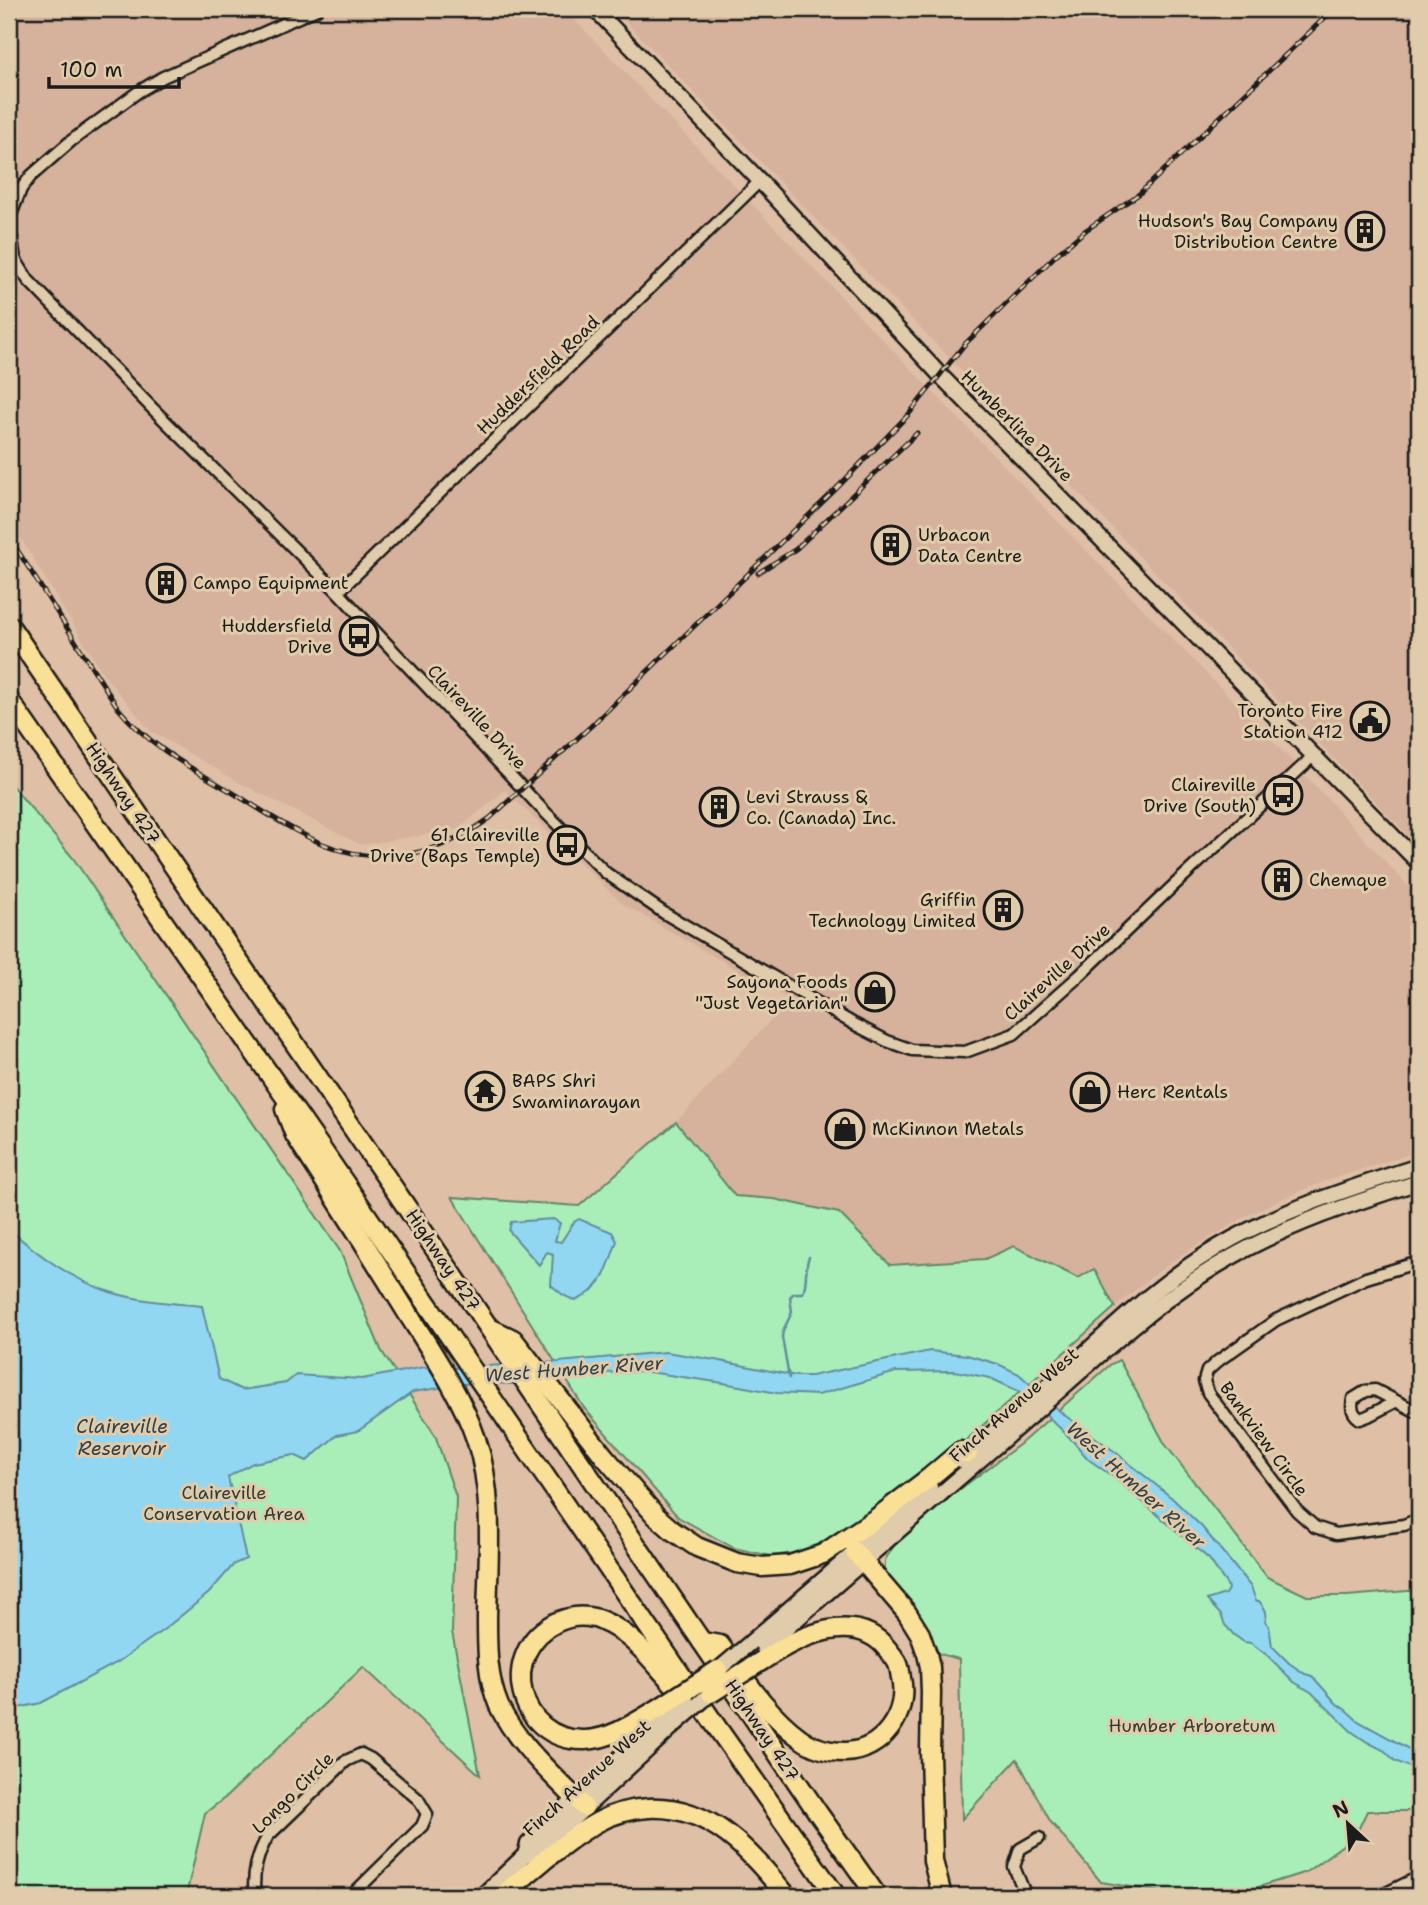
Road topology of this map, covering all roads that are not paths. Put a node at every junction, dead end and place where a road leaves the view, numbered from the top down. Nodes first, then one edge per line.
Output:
1 (317, 9) edge
2 (595, 9) edge
3 (760, 181) junction
4 (338, 592) junction
5 (9, 625) edge
6 (9, 700) edge
7 (1314, 754) junction
8 (1419, 863) edge
9 (276, 1086) junction
10 (1419, 1166) edge
11 (1419, 1182) edge
12 (1419, 1262) edge
13 (489, 1328) junction
14 (1067, 1376) junction
15 (1395, 1402) dead end
16 (1419, 1413) edge
17 (1010, 1426) junction
18 (968, 1454) junction
19 (1419, 1519) edge
20 (859, 1556) junction
21 (702, 1642) junction
22 (757, 1652) junction
23 (718, 1670) joint
24 (711, 1693) joint
25 (664, 1718) junction
26 (718, 1729) junction
27 (580, 1802) junction
28 (1038, 1838) dead end
29 (1419, 1877) edge
30 (255, 1896) edge
31 (351, 1896) edge
32 (482, 1896) edge
33 (501, 1896) edge
34 (787, 1896) edge
35 (836, 1896) edge
36 (877, 1896) edge
37 (942, 1896) edge
38 (1026, 1896) edge
39 (1380, 1896) edge

1 - 4 street, Claireville Drive
2 - 3 main road, Humberline Drive
3 - 4 street, Huddersfield Road
3 - 7 main road, Humberline Drive
4 - 7 street, Claireville Drive
5 - 13 highway, Highway 427
6 - 9 highway, Highway 427
7 - 8 main road, Humberline Drive
9 - 26 highway, Highway 427
9 - 27 highway
10 - 14 main road, Finch Avenue West
11 - 14 main road, Finch Avenue West
12 - 19 street, Bankview Circle
13 - 18 highway
13 - 21 highway, Highway 427
14 - 17 main road, Finch Avenue West
15 - 16 street
17 - 18 main road, Finch Avenue West
17 - 20 main road, Finch Avenue West
18 - 20 main road, Finch Avenue West
20 - 22 main road, Finch Avenue West
20 - 37 highway
21 - 22 highway
21 - 36 highway, Highway 427
22 - 23 main road, Finch Avenue West, bridge
22 - 24 highway, bridge
23 - 25 highway, bridge
24 - 25 main road, Finch Avenue West, bridge
25 - 26 highway
25 - 27 main road, Finch Avenue West
26 - 35 highway, Highway 427
27 - 32 main road, Finch Avenue West
28 - 38 street
29 - 39 street
30 - 31 street, Longo Circle
33 - 34 highway

